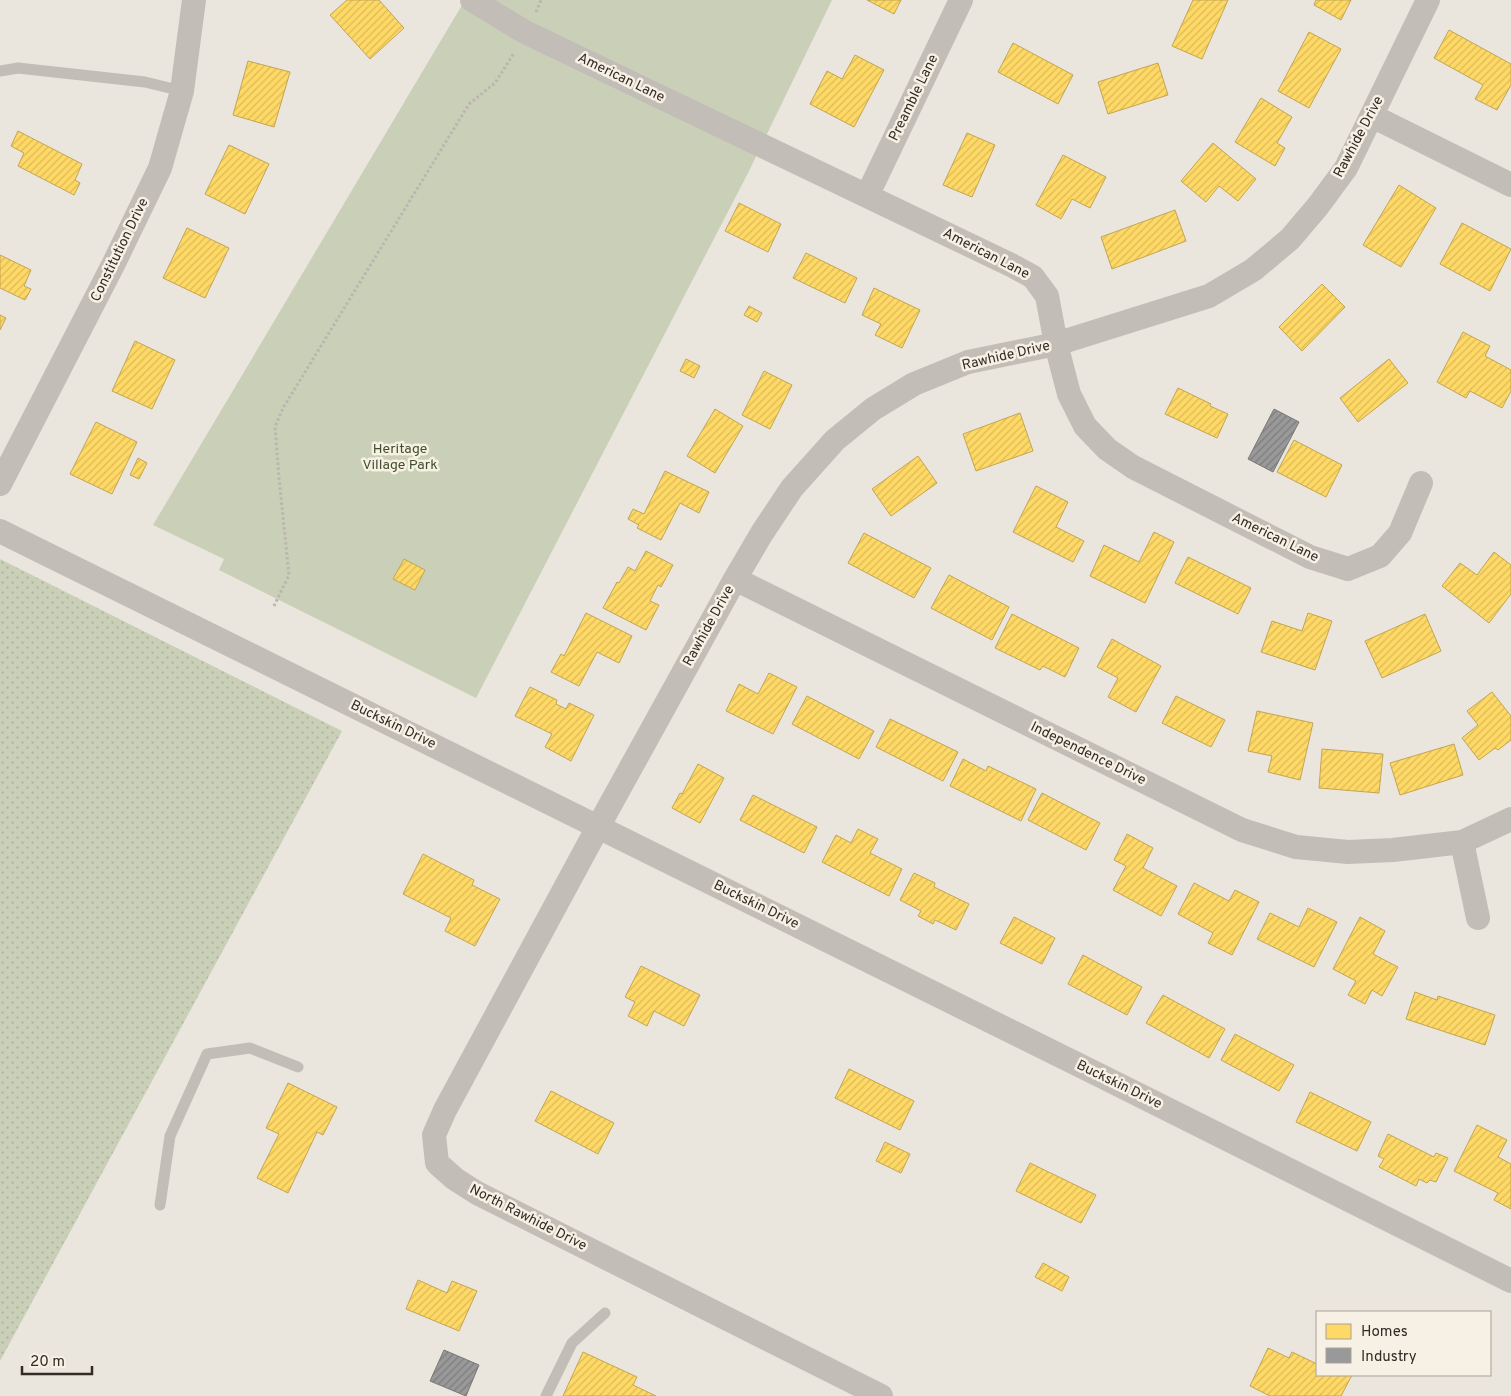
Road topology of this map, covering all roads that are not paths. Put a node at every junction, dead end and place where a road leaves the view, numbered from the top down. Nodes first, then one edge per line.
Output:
1 (194, 0) edge
2 (472, 0) edge
3 (962, 0) edge
4 (1428, 0) edge
5 (0, 71) edge
6 (182, 91) junction
7 (1372, 116) junction
8 (1511, 185) edge
9 (867, 196) junction
10 (1056, 344) junction
11 (1421, 483) dead end
12 (0, 484) edge
13 (0, 531) edge
14 (735, 579) junction
15 (1511, 819) edge
16 (598, 826) junction
17 (1462, 842) junction
18 (1478, 918) dead end
19 (298, 1067) dead end
20 (160, 1205) dead end
21 (1511, 1281) edge
22 (605, 1313) dead end
23 (546, 1396) edge
24 (880, 1396) edge

1 - 6 street, Constitution Drive
2 - 9 street, American Lane
3 - 9 street, Preamble Lane
4 - 7 street, Rawhide Drive
5 - 6 lane
6 - 12 street, Constitution Drive
7 - 8 street
7 - 10 street, Rawhide Drive
9 - 10 street, American Lane
10 - 11 street, American Lane
10 - 14 street, Rawhide Drive
13 - 16 street, Buckskin Drive
14 - 16 street, Rawhide Drive
14 - 17 street, Independence Drive
15 - 17 street, Independence Drive
16 - 21 street, Buckskin Drive
16 - 24 street, North Rawhide Drive
17 - 18 street
19 - 20 lane
22 - 23 lane

